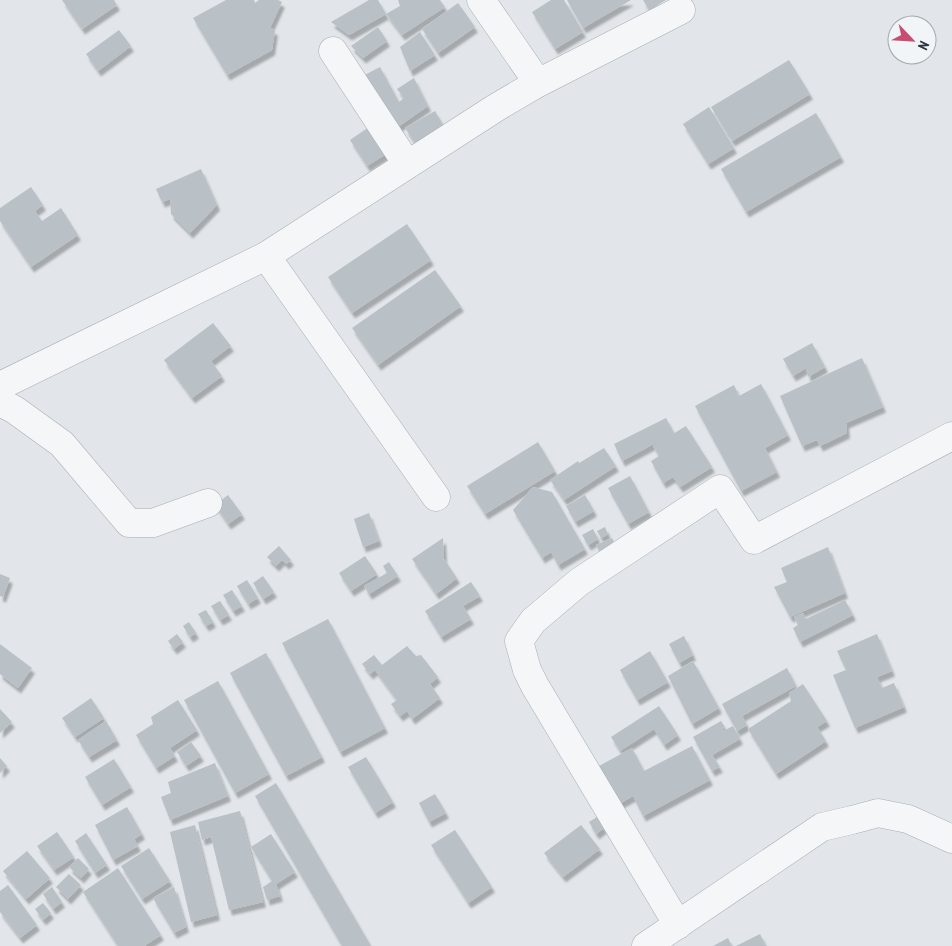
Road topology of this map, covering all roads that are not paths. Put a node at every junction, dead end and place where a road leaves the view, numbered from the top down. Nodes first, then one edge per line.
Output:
1 (481, 0) edge
2 (681, 10) dead end
3 (333, 51) dead end
4 (538, 83) junction
5 (407, 164) junction
6 (266, 256) junction
7 (0, 386) edge
8 (0, 402) edge
9 (952, 436) edge
10 (436, 497) dead end
11 (208, 503) dead end
12 (952, 838) edge
13 (678, 925) junction
14 (646, 946) edge

1 - 4 street
2 - 4 street
3 - 5 street
4 - 5 street
5 - 6 street
6 - 7 street
6 - 10 street
8 - 11 street
9 - 13 street
12 - 13 street
13 - 14 street

